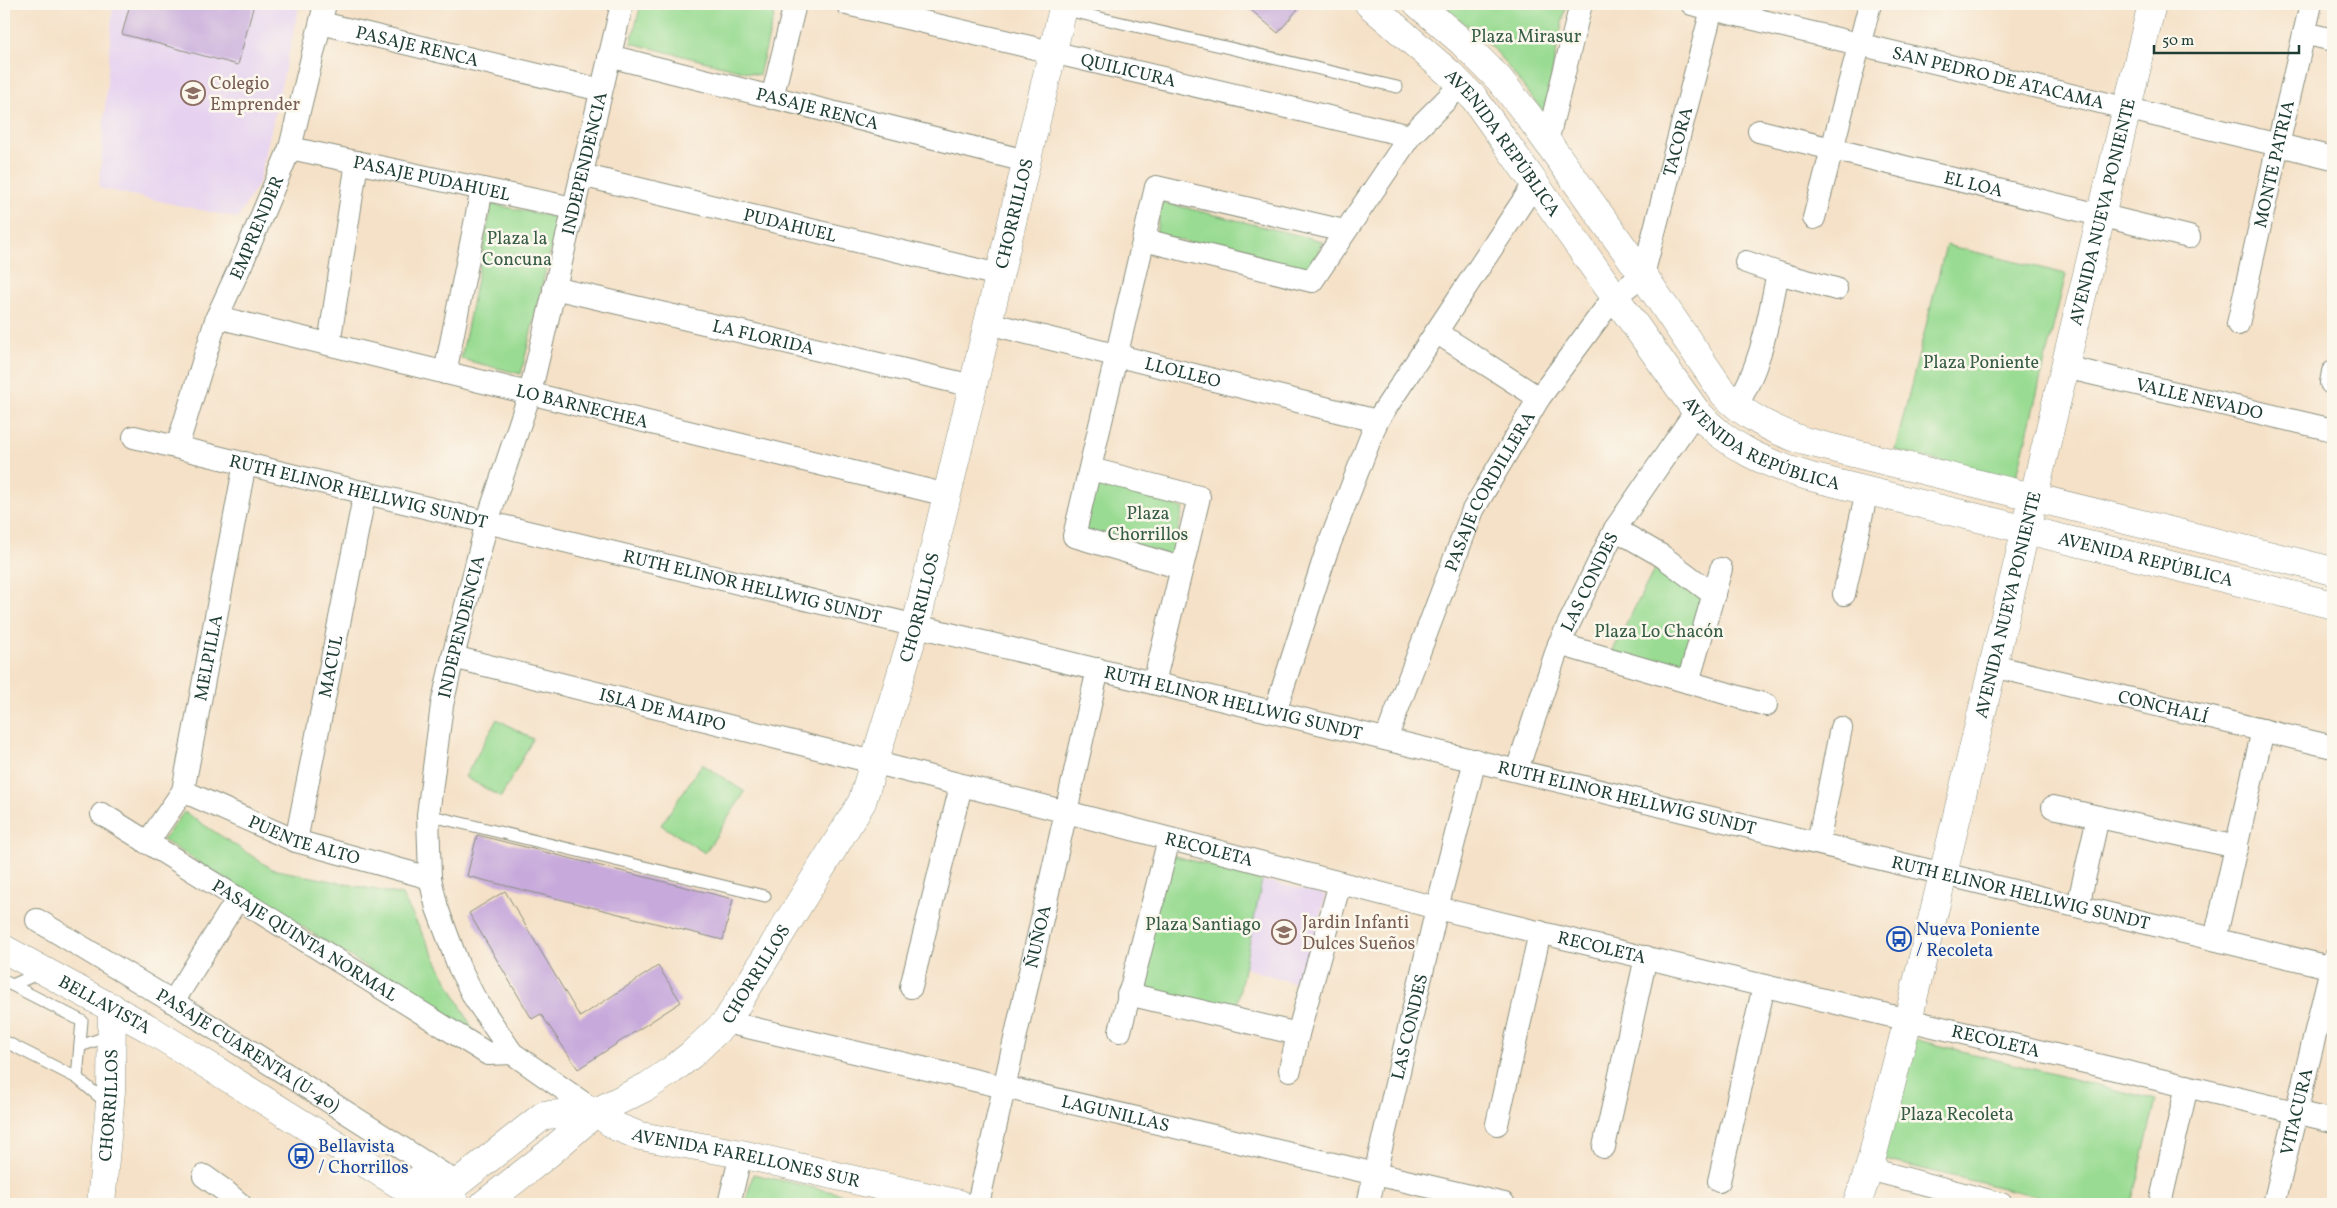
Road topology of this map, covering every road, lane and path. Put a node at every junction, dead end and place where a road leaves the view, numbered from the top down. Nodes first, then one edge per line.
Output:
1 (622, 4) edge
2 (795, 4) edge
3 (846, 4) edge
4 (1369, 4) edge
5 (1418, 4) edge
6 (1581, 4) edge
7 (1870, 4) edge
8 (2152, 4) edge
9 (2311, 4) edge
10 (1702, 6) edge
11 (1063, 7) edge
12 (1745, 10) edge
13 (323, 14) edge
14 (2304, 33) junction
15 (2333, 40) edge
16 (1860, 44) junction
17 (1051, 53) junction
18 (609, 56) junction
19 (1461, 85) junction
20 (1397, 87) dead end
21 (601, 90) junction
22 (772, 98) junction
23 (2127, 108) junction
24 (1759, 131) dead end
25 (1410, 136) junction
26 (1547, 142) junction
27 (2278, 144) junction
28 (290, 148) junction
29 (1832, 149) junction
30 (2333, 158) edge
31 (1026, 161) junction
32 (357, 162) junction
33 (581, 175) junction
34 (1536, 183) junction
35 (482, 189) junction
36 (573, 208) junction
37 (2101, 215) junction
38 (1814, 218) dead end
39 (1344, 230) junction
40 (2189, 236) dead end
41 (1144, 240) junction
42 (1746, 262) dead end
43 (1778, 273) junction
44 (1643, 275) junction
45 (999, 276) junction
46 (554, 288) junction
47 (1836, 289) dead end
48 (1614, 296) junction
49 (217, 317) junction
50 (988, 323) junction
51 (2238, 324) dead end
52 (1436, 332) junction
53 (329, 344) junction
54 (1116, 356) junction
55 (2065, 367) junction
56 (445, 372) junction
57 (973, 386) junction
58 (530, 393) junction
59 (1539, 398) junction
60 (1736, 406) junction
61 (1696, 411) junction
62 (1377, 421) junction
63 (2333, 430) edge
64 (134, 436) dead end
65 (177, 447) junction
66 (245, 463) junction
67 (1091, 469) junction
68 (1867, 491) junction
69 (365, 492) junction
70 (947, 495) junction
71 (2033, 498) junction
72 (487, 522) junction
73 (1614, 529) junction
74 (2025, 530) junction
75 (1181, 568) junction
76 (1721, 570) dead end
77 (2333, 571) edge
78 (1844, 594) dead end
79 (1714, 595) junction
80 (2333, 605) edge
81 (916, 625) junction
82 (1559, 644) junction
83 (453, 657) junction
84 (1994, 666) junction
85 (1098, 669) junction
86 (1688, 682) junction
87 (1154, 683) junction
88 (1766, 705) dead end
89 (1275, 712) junction
90 (1841, 728) dead end
91 (2263, 730) junction
92 (1386, 739) junction
93 (2333, 747) edge
94 (1475, 760) junction
95 (873, 762) junction
96 (1517, 770) junction
97 (961, 786) junction
98 (183, 791) junction
99 (2053, 807) dead end
100 (1066, 812) junction
101 (102, 814) dead end
102 (428, 815) junction
103 (2098, 817) junction
104 (1169, 839) junction
105 (296, 841) junction
106 (147, 842) junction
107 (1818, 843) junction
108 (2237, 847) junction
109 (1943, 873) junction
110 (430, 878) junction
111 (1340, 883) junction
112 (765, 896) dead end
113 (238, 898) junction
114 (2078, 906) junction
115 (1437, 908) junction
116 (36, 920) dead end
117 (1540, 932) junction
118 (2215, 939) junction
119 (4, 949) edge
120 (1646, 958) junction
121 (2333, 965) edge
122 (44, 971) junction
123 (7, 981) edge
124 (1764, 986) junction
125 (911, 987) dead end
126 (1128, 994) junction
127 (173, 1002) junction
128 (112, 1007) junction
129 (1908, 1020) junction
130 (726, 1022) junction
131 (1120, 1030) dead end
132 (112, 1034) junction
133 (1298, 1034) junction
134 (4, 1041) edge
135 (80, 1046) junction
136 (512, 1052) junction
137 (1290, 1070) dead end
138 (77, 1078) junction
139 (2187, 1086) junction
140 (1003, 1088) junction
141 (110, 1105) junction
142 (596, 1112) junction
143 (2296, 1112) junction
144 (2333, 1121) edge
145 (1497, 1124) dead end
146 (1604, 1147) dead end
147 (741, 1154) junction
148 (1869, 1170) junction
149 (1376, 1174) junction
150 (204, 1176) dead end
151 (1718, 1181) dead end
152 (446, 1197) edge
153 (101, 1204) edge
154 (240, 1204) edge
155 (484, 1204) edge
156 (730, 1204) edge
157 (959, 1204) edge
158 (978, 1204) edge
159 (1368, 1204) edge
160 (1504, 1204) edge
161 (1857, 1204) edge
162 (2001, 1204) edge
163 (2160, 1204) edge
164 (2274, 1204) edge

1 - 18 street, INDEPENDENCIA
2 - 22 street
3 - 17 street, QUILICURA
4 - 19 street, AVENIDA REPÚBLICA
5 - 26 street, AVENIDA REPÚBLICA
6 - 26 street
7 - 16 street
8 - 23 street, AVENIDA NUEVA PONIENTE
9 - 14 street, MONTE PATRIA
10 - 12 street, SAN PEDRO DE ATACAMA
10 - 44 street, TACORA
11 - 17 street, CHORRILLOS
11 - 20 lane
12 - 16 street, SAN PEDRO DE ATACAMA
13 - 21 street, PASAJE RENCA
13 - 28 street, EMPRENDER
14 - 15 street
14 - 27 street, MONTE PATRIA
16 - 23 street, SAN PEDRO DE ATACAMA
16 - 29 street
17 - 25 street, QUILICURA
17 - 31 street, CHORRILLOS
18 - 21 street, INDEPENDENCIA
18 - 22 street, PASAJE RENCA
19 - 25 street
19 - 34 street, AVENIDA REPÚBLICA
21 - 33 street, INDEPENDENCIA
22 - 31 street, PASAJE RENCA
23 - 27 street, SAN PEDRO DE ATACAMA
23 - 37 street, AVENIDA NUEVA PONIENTE
24 - 29 street, EL LOA
25 - 39 street
26 - 44 street, AVENIDA REPÚBLICA
27 - 30 street, SAN PEDRO DE ATACAMA
27 - 51 street, MONTE PATRIA
28 - 32 street, PASAJE PUDAHUEL
28 - 49 street, EMPRENDER
29 - 37 street, EL LOA
29 - 38 street
31 - 45 street, CHORRILLOS
32 - 35 street, PASAJE PUDAHUEL
32 - 53 street
33 - 36 street, INDEPENDENCIA
33 - 45 street, PUDAHUEL
34 - 48 street, AVENIDA REPÚBLICA
34 - 52 street
35 - 36 street, PASAJE PUDAHUEL
35 - 56 street
36 - 46 street, INDEPENDENCIA
37 - 40 street, EL LOA
37 - 55 street, AVENIDA NUEVA PONIENTE
39 - 41 street
39 - 41 street
41 - 54 street
42 - 43 street
43 - 47 street
43 - 60 street
44 - 48 street, PASAJE CORDILLERA
44 - 60 street, AVENIDA REPÚBLICA
45 - 50 street, CHORRILLOS
46 - 57 street, LA FLORIDA
46 - 58 street, INDEPENDENCIA
48 - 59 street, PASAJE CORDILLERA
48 - 61 street, AVENIDA REPÚBLICA
49 - 53 street, LO BARNECHEA
49 - 65 street, EMPRENDER
50 - 54 street, LLOLLEO
50 - 57 street, CHORRILLOS
52 - 59 street
52 - 62 street
53 - 56 street, LO BARNECHEA
54 - 62 street, LLOLLEO
54 - 67 street
55 - 63 street, VALLE NEVADO
55 - 71 street, AVENIDA NUEVA PONIENTE
56 - 58 street, LO BARNECHEA
57 - 70 street, CHORRILLOS
58 - 70 street, LO BARNECHEA
58 - 72 street, INDEPENDENCIA
59 - 92 street, PASAJE CORDILLERA
60 - 71 street, AVENIDA REPÚBLICA
61 - 68 street, AVENIDA REPÚBLICA
61 - 73 street, LAS CONDES
62 - 89 street
64 - 65 street, RUTH ELINOR HELLWIG SUNDT
65 - 66 street, RUTH ELINOR HELLWIG SUNDT
66 - 69 street, RUTH ELINOR HELLWIG SUNDT
66 - 98 street, MELPILLA
67 - 75 street
67 - 75 street
68 - 74 street, AVENIDA REPÚBLICA
68 - 78 street
69 - 72 street, RUTH ELINOR HELLWIG SUNDT
69 - 105 street, MACUL
70 - 81 street, CHORRILLOS
71 - 74 street, AVENIDA NUEVA PONIENTE
71 - 77 street, AVENIDA REPÚBLICA
72 - 81 street, RUTH ELINOR HELLWIG SUNDT
72 - 83 street, INDEPENDENCIA
73 - 79 street
73 - 82 street, LAS CONDES
74 - 80 street, AVENIDA REPÚBLICA
74 - 84 street, AVENIDA NUEVA PONIENTE
75 - 87 street
76 - 79 street
79 - 86 street
81 - 85 street, RUTH ELINOR HELLWIG SUNDT
81 - 95 street, CHORRILLOS
82 - 86 street
82 - 96 street, LAS CONDES
83 - 95 street, ISLA DE MAIPO
83 - 102 street, INDEPENDENCIA
84 - 91 street, CONCHALÍ
84 - 109 street, AVENIDA NUEVA PONIENTE
85 - 87 street, RUTH ELINOR HELLWIG SUNDT
85 - 100 street, ÑUÑOA
86 - 88 street
87 - 89 street, RUTH ELINOR HELLWIG SUNDT
89 - 92 street, RUTH ELINOR HELLWIG SUNDT
90 - 107 street
91 - 93 street, CONCHALÍ
91 - 108 street
92 - 94 street, RUTH ELINOR HELLWIG SUNDT
94 - 96 street, RUTH ELINOR HELLWIG SUNDT
94 - 115 street, LAS CONDES
95 - 97 street, RECOLETA
95 - 130 street, CHORRILLOS
96 - 107 street, RUTH ELINOR HELLWIG SUNDT
97 - 100 street, RECOLETA
97 - 125 street
98 - 105 street, PUENTE ALTO
98 - 106 street, MELPILLA
99 - 103 street
100 - 104 street, RECOLETA
100 - 140 street, ÑUÑOA
101 - 106 street, PASAJE QUINTA NORMAL
102 - 110 street, INDEPENDENCIA
102 - 112 lane
103 - 108 street
103 - 114 street
104 - 111 street, RECOLETA
104 - 126 street
105 - 110 street, PUENTE ALTO
106 - 113 street, PASAJE QUINTA NORMAL
107 - 109 street, RUTH ELINOR HELLWIG SUNDT
108 - 118 street
109 - 114 street, RUTH ELINOR HELLWIG SUNDT
109 - 129 street, AVENIDA NUEVA PONIENTE
110 - 136 street, INDEPENDENCIA
111 - 115 street, RECOLETA
111 - 133 street
113 - 127 street
113 - 136 street, PASAJE QUINTA NORMAL
114 - 118 street, RUTH ELINOR HELLWIG SUNDT
115 - 117 street, RECOLETA
115 - 149 street, LAS CONDES
116 - 127 street, PASAJE CUARENTA (U-40)
117 - 120 street, RECOLETA
117 - 145 street
118 - 121 street, RUTH ELINOR HELLWIG SUNDT
119 - 122 street, BELLAVISTA
120 - 124 street, RECOLETA
120 - 146 street
121 - 143 street, VITACURA
122 - 123 lane
122 - 128 street, BELLAVISTA
123 - 135 lane
124 - 129 street, RECOLETA
124 - 151 street
126 - 131 street
126 - 133 street
127 - 152 street, PASAJE CUARENTA (U-40)
128 - 132 street, CHORRILLOS
128 - 152 street, BELLAVISTA
129 - 139 street, RECOLETA
129 - 148 street, AVENIDA NUEVA PONIENTE
130 - 140 street, LAGUNILLAS
130 - 142 street, CHORRILLOS
132 - 135 lane
132 - 141 street, CHORRILLOS
133 - 137 street
134 - 138 lane
135 - 138 lane
136 - 142 street, INDEPENDENCIA
138 - 141 lane
139 - 143 street, RECOLETA
139 - 163 street
140 - 149 street, LAGUNILLAS
140 - 158 street, ÑUÑOA
141 - 153 street, CHORRILLOS
142 - 147 street, AVENIDA FARELLONES SUR
142 - 152 street, CHORRILLOS
142 - 155 street, CHORRILLOS
143 - 144 street, RECOLETA
143 - 164 street, VITACURA
147 - 156 street
147 - 157 street, AVENIDA FARELLONES SUR
148 - 161 street, AVENIDA NUEVA PONIENTE
148 - 162 street
149 - 159 street, LAS CONDES
149 - 160 street, LAGUNILLAS
150 - 154 street

